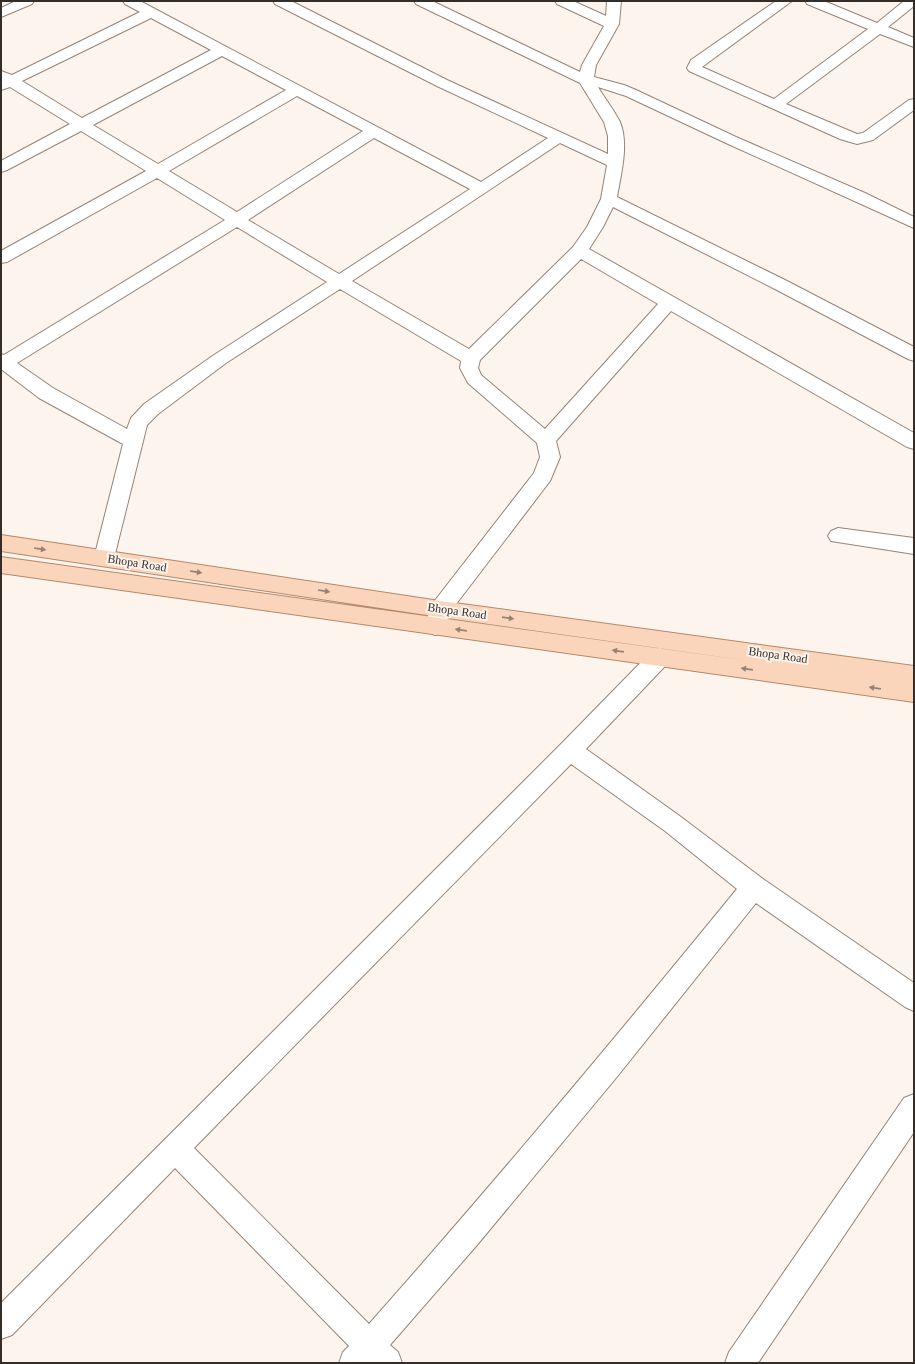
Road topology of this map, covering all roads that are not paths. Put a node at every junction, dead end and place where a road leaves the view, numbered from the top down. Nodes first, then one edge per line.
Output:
1 (27, 1) edge
2 (130, 1) edge
3 (280, 1) edge
4 (422, 1) edge
5 (562, 1) edge
6 (614, 1) edge
7 (784, 1) edge
8 (812, 1) edge
9 (912, 1) edge
10 (151, 12) junction
11 (1, 14) edge
12 (612, 24) junction
13 (879, 28) junction
14 (914, 42) edge
15 (222, 50) junction
16 (586, 80) junction
17 (5, 81) edge
18 (297, 90) junction
19 (914, 103) edge
20 (776, 105) junction
21 (83, 124) junction
22 (374, 131) junction
23 (559, 137) junction
24 (615, 163) junction
25 (1, 167) edge
26 (158, 171) junction
27 (482, 189) junction
28 (609, 199) junction
29 (238, 219) junction
30 (914, 223) edge
31 (579, 251) junction
32 (1, 258) edge
33 (339, 282) junction
34 (669, 302) junction
35 (914, 355) edge
36 (471, 358) junction
37 (3, 361) edge
38 (546, 440) junction
39 (132, 441) junction
40 (914, 442) edge
41 (838, 536) dead end
42 (1, 543) edge
43 (914, 546) edge
44 (104, 558) junction
45 (1, 565) edge
46 (438, 617) junction
47 (660, 657) junction
48 (914, 675) edge
49 (914, 693) edge
50 (570, 750) junction
51 (754, 886) junction
52 (914, 998) edge
53 (914, 1108) edge
54 (175, 1149) junction
55 (1, 1324) edge
56 (370, 1357) edge
57 (740, 1363) edge

1 - 11 street
2 - 10 street
3 - 23 street
4 - 16 street
5 - 12 street
6 - 12 street
7 - 20 street
8 - 13 street
9 - 13 street
10 - 15 street
10 - 17 street
12 - 16 street
13 - 14 street
13 - 20 street
15 - 18 street
15 - 21 street
16 - 24 street
16 - 30 street
17 - 21 street
18 - 22 street
18 - 26 street
19 - 20 street
21 - 25 street
21 - 26 street
22 - 27 street
22 - 29 street
23 - 24 street
23 - 27 street
24 - 28 street
26 - 29 street
26 - 32 street
27 - 33 street
28 - 31 street
28 - 35 street
29 - 33 street
29 - 37 street
31 - 34 street
31 - 36 street
33 - 36 street
33 - 39 street
34 - 38 street
34 - 40 street
36 - 38 street
37 - 39 street
38 - 46 street
39 - 44 street
41 - 43 street
42 -> 44 main road, Bhopa Road
44 -> 46 main road, Bhopa Road
45 - 46 main road, Bhopa Road
47 -> 46 main road, Bhopa Road
46 -> 48 main road, Bhopa Road
49 -> 47 main road, Bhopa Road
47 - 50 street
50 - 51 street
50 - 54 street
51 - 52 street
51 - 56 street
53 - 57 street
54 - 55 street
54 - 56 street

